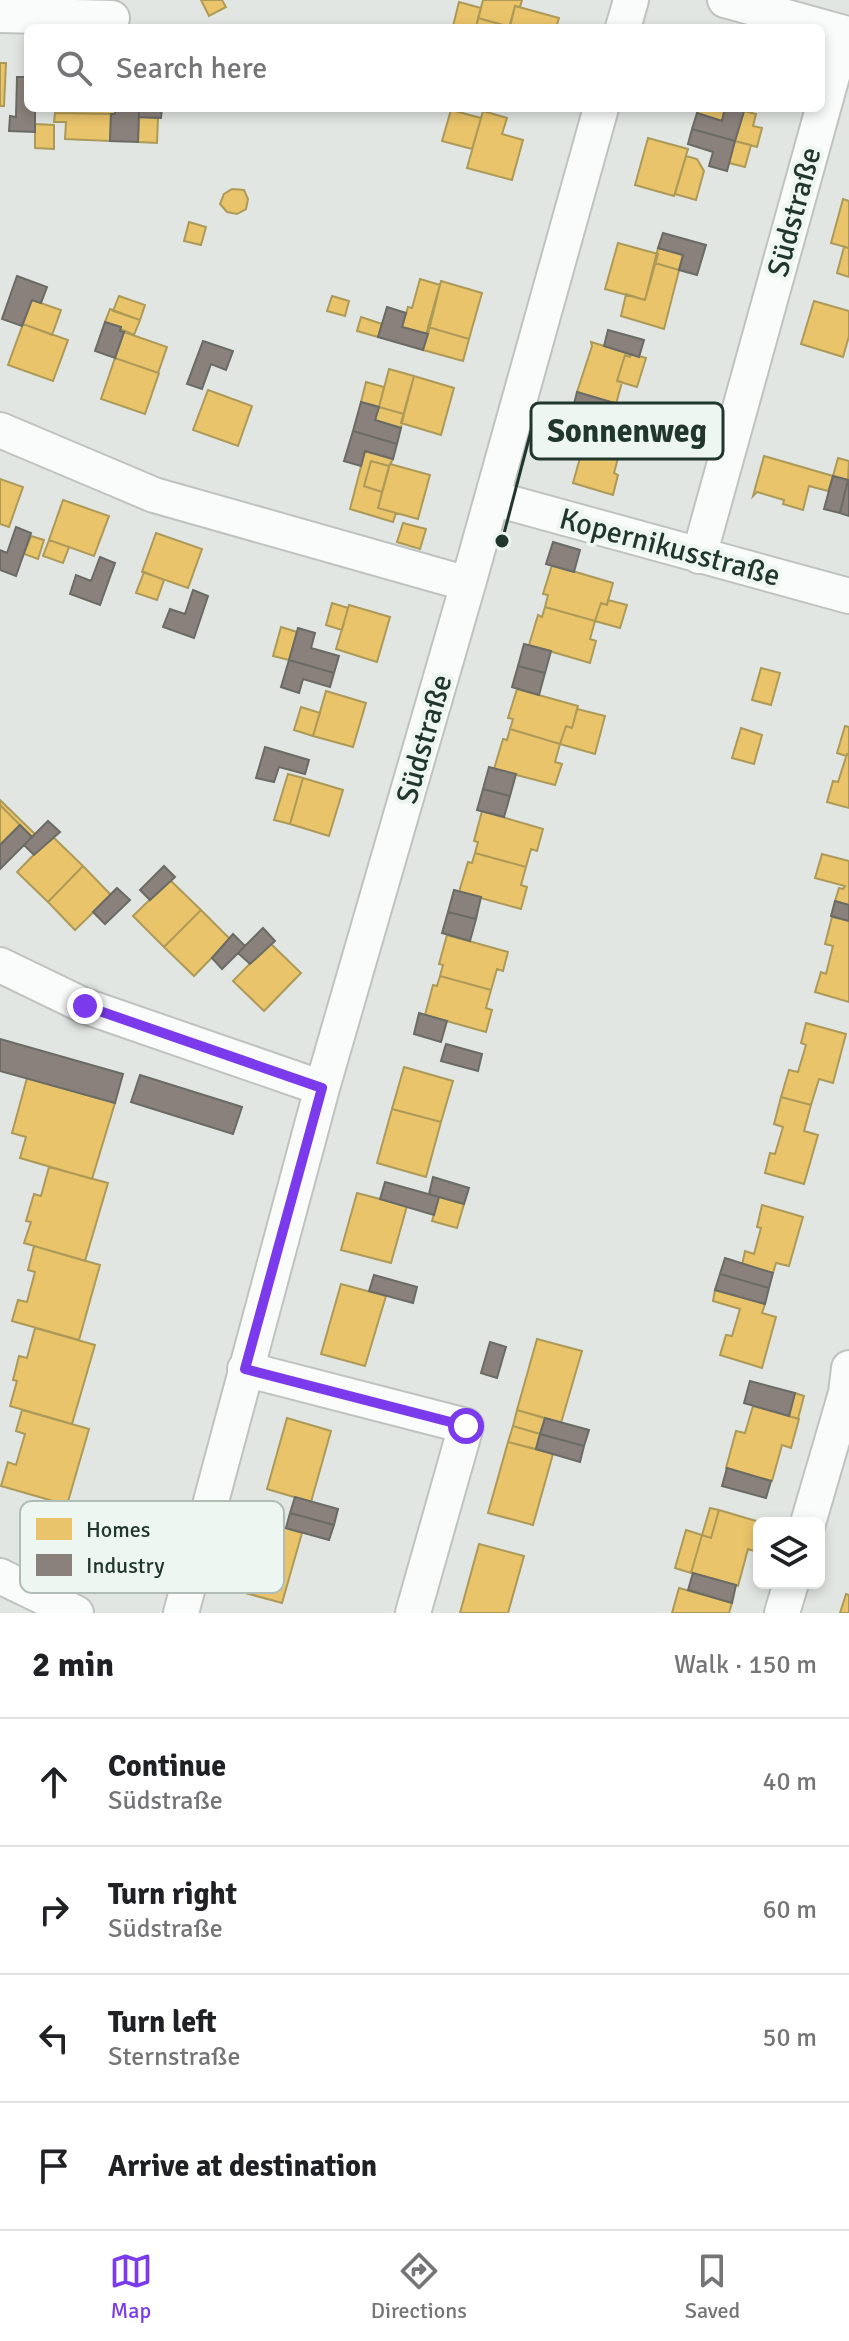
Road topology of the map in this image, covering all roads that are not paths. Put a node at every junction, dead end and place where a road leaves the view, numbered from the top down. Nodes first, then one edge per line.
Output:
1 (631, 0) edge
2 (725, 0) edge
3 (0, 15) edge
4 (112, 18) dead end
5 (624, 24) edge
6 (812, 24) edge
7 (825, 28) edge
8 (825, 102) edge
9 (600, 112) edge
10 (822, 112) edge
11 (0, 430) edge
12 (492, 498) junction
13 (699, 556) junction
14 (468, 584) junction
15 (849, 596) edge
16 (0, 965) edge
17 (322, 1088) junction
18 (849, 1368) edge
19 (245, 1369) junction
20 (210, 1501) edge
21 (810, 1517) edge
22 (0, 1576) edge
23 (20, 1586) edge
24 (789, 1589) edge
25 (35, 1593) edge
26 (186, 1593) edge
27 (76, 1613) edge
28 (181, 1613) edge
29 (413, 1613) edge
30 (782, 1613) edge

1 - 5 street
2 - 6 street, Südstraße
3 - 4 street
7 - 8 street, Südstraße
9 - 12 street, Südstraße
10 - 13 street, Südstraße
11 - 14 street
12 - 13 street, Kopernikusstraße
12 - 14 street, Südstraße
13 - 15 street, Kopernikusstraße
14 - 17 street, Südstraße
16 - 17 street
17 - 19 street, Südstraße
18 - 21 street
19 - 20 street, Südstraße
19 - 29 street
22 - 23 street
24 - 30 street
25 - 27 street
26 - 28 street, Südstraße

